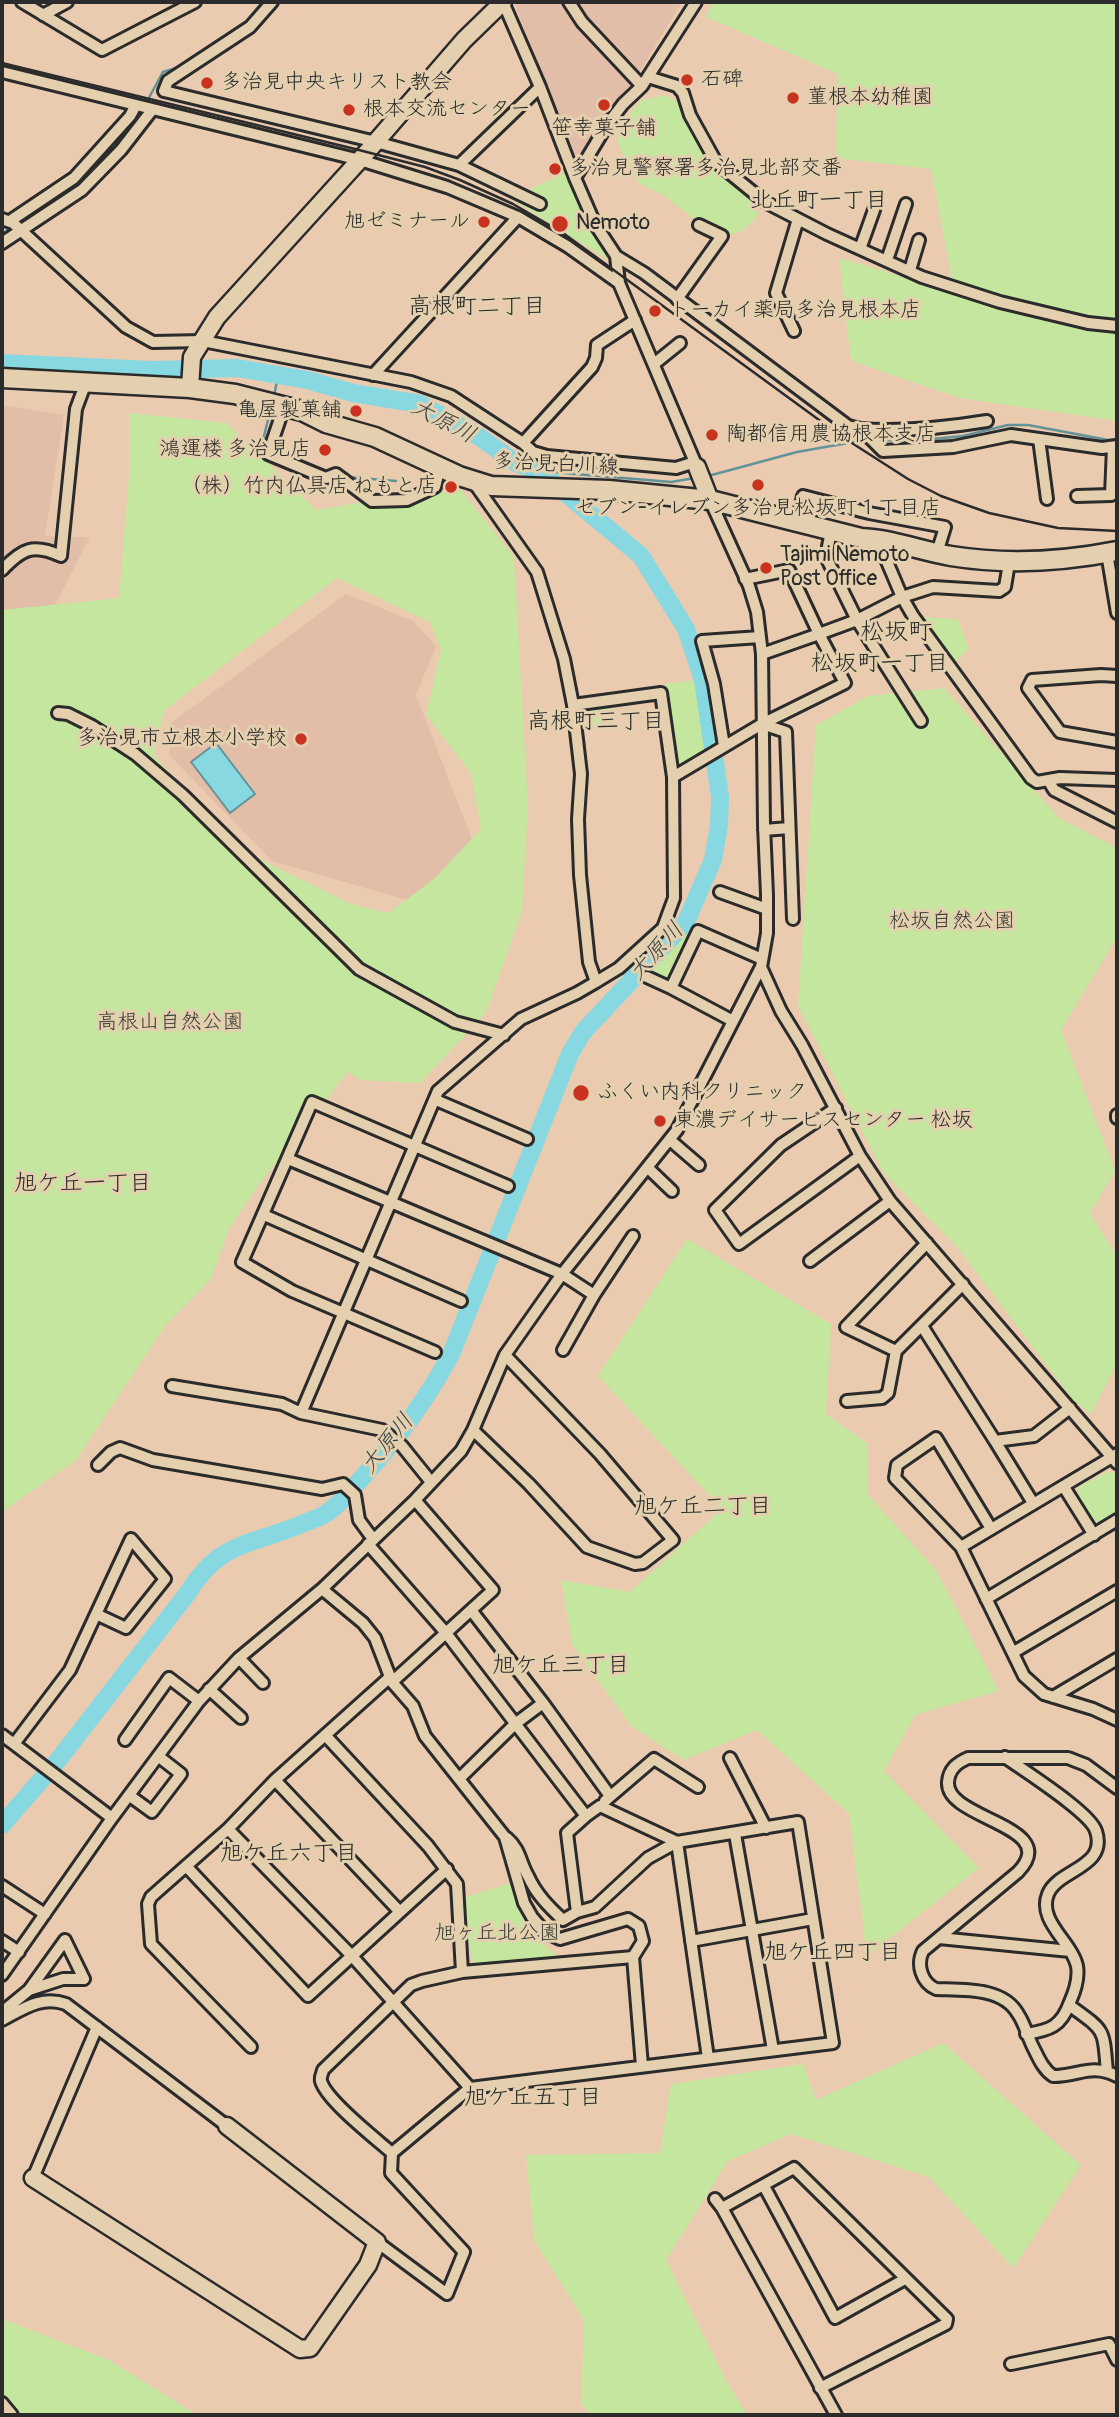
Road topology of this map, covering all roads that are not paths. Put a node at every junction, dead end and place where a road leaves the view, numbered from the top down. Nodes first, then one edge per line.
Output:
1 (22, 2) edge
2 (67, 2) edge
3 (195, 2) edge
4 (272, 2) edge
5 (503, 2) edge
6 (569, 2) edge
7 (696, 2) edge
8 (177, 6) edge
9 (43, 15) junction
10 (2, 72) edge
11 (645, 82) junction
12 (540, 87) junction
13 (136, 105) junction
14 (152, 110) junction
15 (376, 142) junction
16 (360, 160) junction
17 (459, 165) junction
18 (575, 178) junction
19 (540, 204) dead end
20 (906, 204) dead end
21 (874, 211) dead end
22 (518, 217) junction
23 (798, 219) junction
24 (13, 224) edge
25 (699, 225) dead end
26 (919, 240) dead end
27 (2, 243) edge
28 (860, 248) junction
29 (616, 256) junction
30 (887, 260) junction
31 (910, 270) junction
32 (618, 283) junction
33 (677, 299) junction
34 (635, 320) junction
35 (1117, 326) edge
36 (794, 331) dead end
37 (203, 341) junction
38 (680, 344) dead end
39 (654, 363) junction
40 (373, 375) junction
41 (2, 378) edge
42 (86, 382) junction
43 (190, 383) junction
44 (284, 407) junction
45 (987, 421) dead end
46 (860, 429) junction
47 (1039, 439) junction
48 (523, 443) junction
49 (1115, 447) edge
50 (696, 464) junction
51 (440, 467) junction
52 (472, 480) junction
53 (1077, 496) dead end
54 (1047, 499) dead end
55 (710, 500) junction
56 (869, 513) junction
57 (797, 523) junction
58 (831, 531) junction
59 (869, 538) junction
60 (1112, 552) edge
61 (937, 553) junction
62 (1009, 563) junction
63 (2, 570) edge
64 (745, 579) junction
65 (902, 597) junction
66 (1117, 614) edge
67 (857, 620) junction
68 (819, 634) junction
69 (760, 637) junction
70 (762, 654) junction
71 (1117, 676) edge
72 (573, 705) junction
73 (58, 713) dead end
74 (921, 721) dead end
75 (762, 724) junction
76 (1117, 742) edge
77 (724, 746) junction
78 (673, 777) junction
79 (1048, 780) junction
80 (1117, 780) edge
81 (1117, 822) edge
82 (789, 828) junction
83 (764, 830) junction
84 (720, 892) dead end
85 (767, 909) junction
86 (793, 919) dead end
87 (761, 963) junction
88 (647, 977) dead end
89 (596, 982) junction
90 (671, 988) junction
91 (733, 1021) junction
92 (504, 1035) junction
93 (436, 1100) junction
94 (836, 1108) junction
95 (527, 1139) dead end
96 (670, 1140) junction
97 (416, 1145) junction
98 (860, 1156) junction
99 (288, 1159) junction
100 (699, 1165) dead end
101 (648, 1168) junction
102 (508, 1186) dead end
103 (672, 1191) dead end
104 (890, 1201) junction
105 (392, 1203) junction
106 (264, 1215) junction
107 (633, 1236) dead end
108 (927, 1243) junction
109 (366, 1260) junction
110 (810, 1261) dead end
111 (562, 1274) junction
112 (963, 1284) junction
113 (594, 1295) junction
114 (461, 1301) dead end
115 (343, 1312) junction
116 (922, 1326) junction
117 (563, 1350) dead end
118 (896, 1351) junction
119 (435, 1352) dead end
120 (505, 1355) junction
121 (173, 1386) dead end
122 (847, 1401) dead end
123 (1070, 1408) junction
124 (301, 1413) junction
125 (473, 1430) junction
126 (995, 1441) junction
127 (1116, 1458) edge
128 (98, 1465) dead end
129 (431, 1482) junction
130 (1064, 1487) junction
131 (415, 1500) junction
132 (1033, 1503) junction
133 (1117, 1520) edge
134 (990, 1527) junction
135 (1094, 1535) junction
136 (371, 1542) junction
137 (961, 1546) junction
138 (322, 1590) junction
139 (1117, 1591) edge
140 (986, 1599) junction
141 (471, 1610) junction
142 (96, 1615) junction
143 (446, 1633) junction
144 (1014, 1652) junction
145 (239, 1658) junction
146 (1117, 1659) edge
147 (391, 1679) junction
148 (262, 1683) dead end
149 (209, 1689) junction
150 (1053, 1697) junction
151 (199, 1701) junction
152 (542, 1703) junction
153 (241, 1718) dead end
154 (1117, 1720) edge
155 (515, 1724) junction
156 (2, 1735) edge
157 (325, 1735) junction
158 (125, 1740) dead end
159 (14, 1744) junction
160 (158, 1756) junction
161 (1005, 1757) junction
162 (730, 1758) dead end
163 (459, 1779) junction
164 (275, 1780) junction
165 (698, 1787) dead end
166 (1117, 1788) edge
167 (130, 1796) junction
168 (610, 1796) junction
169 (600, 1806) junction
170 (586, 1816) junction
171 (112, 1818) junction
172 (766, 1828) junction
173 (228, 1829) junction
174 (735, 1834) junction
175 (505, 1837) junction
176 (677, 1842) junction
177 (186, 1866) junction
178 (447, 1869) junction
179 (2, 1886) edge
180 (400, 1912) junction
181 (577, 1912) junction
182 (45, 1914) junction
183 (813, 1919) junction
184 (752, 1930) junction
185 (939, 1938) junction
186 (2, 1941) edge
187 (691, 1941) junction
188 (1070, 1951) junction
189 (19, 1952) junction
190 (352, 1956) junction
191 (633, 1957) junction
192 (462, 1972) junction
193 (2, 1975) edge
194 (29, 1990) junction
195 (393, 2001) junction
196 (1069, 2005) junction
197 (2, 2012) edge
198 (2, 2020) edge
199 (97, 2027) junction
200 (1026, 2034) junction
201 (251, 2047) dead end
202 (773, 2050) junction
203 (708, 2058) junction
204 (642, 2066) junction
205 (1112, 2074) edge
206 (470, 2088) junction
207 (227, 2126) joint
208 (392, 2153) junction
209 (33, 2178) joint
210 (764, 2186) junction
211 (377, 2242) junction
212 (905, 2279) junction
213 (1117, 2360) edge
214 (1011, 2364) dead end
215 (820, 2388) junction
216 (2, 2403) edge
217 (12, 2415) edge
218 (836, 2415) edge

1 - 9 street
2 - 9 street
3 - 8 street
4 - 15 street
5 - 12 street
5 - 15 street
6 - 11 street
7 - 11 street
8 - 9 street
10 - 13 street
11 - 18 street
11 - 23 street
12 - 17 street
12 - 18 street
13 - 14 street
13 - 24 street
14 - 16 street
14 - 24 street
15 - 16 street
15 - 17 street
16 - 22 street
16 - 37 street
17 - 19 street
18 - 29 street
20 - 30 street
21 - 28 street
22 - 32 street
22 - 40 street
23 - 28 street
23 - 36 street
24 - 27 street
24 - 37 street
25 - 33 street
26 - 31 street
28 - 30 street
29 - 32 street
29 - 33 street
30 - 31 street
31 - 35 street
32 - 34 street
33 - 46 street
34 - 39 street
34 - 48 street
37 - 40 street
37 - 43 street
38 - 39 street
39 - 50 street
40 - 48 street
41 - 42 main road, 多治見白川線
42 - 43 main road, 多治見白川線
42 - 63 street
43 - 44 main road, 多治見白川線
44 - 51 main road, 多治見白川線
44 - 51 street
45 - 46 street
46 - 47 street
47 - 49 street
47 - 54 street
48 - 50 street
49 - 53 street
50 - 55 street
51 - 52 main road, 多治見白川線
52 - 55 main road, 多治見白川線
52 - 72 street
55 - 57 main road, 多治見白川線
55 - 64 street
56 - 57 street
56 - 59 street
56 - 61 street
57 - 58 main road, 多治見白川線
58 - 59 main road, 多治見白川線
58 - 67 street
59 - 61 main road, 多治見白川線
59 - 65 street
60 - 62 main road, 多治見白川線
60 - 66 street
61 - 62 main road, 多治見白川線
62 - 65 street
64 - 68 street
64 - 69 street
65 - 67 street
65 - 79 street
67 - 68 street
67 - 74 street
68 - 70 street
68 - 75 street
69 - 70 street
69 - 77 street
70 - 75 street
71 - 76 street
72 - 78 street
72 - 89 street
73 - 92 street
75 - 77 street
75 - 82 street
75 - 83 street
77 - 78 street
78 - 89 street
79 - 80 street
79 - 81 street
82 - 83 street
82 - 86 street
83 - 85 street
84 - 85 street
85 - 87 street
87 - 90 street
87 - 91 street
87 - 94 street
88 - 90 street
89 - 92 street
90 - 91 street
91 - 96 street
92 - 93 street
93 - 95 street
93 - 97 street
94 - 98 street
94 - 98 street
96 - 100 street
96 - 101 street
97 - 99 street
97 - 102 street
97 - 105 street
98 - 104 street
99 - 105 street
99 - 106 street
101 - 103 street
101 - 111 street
104 - 108 street
104 - 110 street
105 - 109 street
105 - 111 street
106 - 109 street
106 - 115 street
107 - 113 street
108 - 112 street
108 - 118 street
109 - 114 street
109 - 115 street
111 - 113 street
111 - 120 street
112 - 116 street
112 - 123 street
113 - 117 street
115 - 119 street
115 - 124 street
116 - 118 street
116 - 126 street
118 - 122 street
120 - 125 street
120 - 125 street
121 - 124 street
123 - 126 street
123 - 127 street
124 - 129 street
125 - 129 street
126 - 132 street
127 - 130 street
128 - 136 street
129 - 131 street
130 - 132 street
130 - 135 street
131 - 136 street
131 - 141 street
132 - 134 street
133 - 135 street
134 - 137 street
134 - 137 street
135 - 140 street
136 - 138 street
136 - 143 street
137 - 140 street
138 - 145 street
138 - 147 street
139 - 144 street
140 - 144 street
141 - 143 street
141 - 152 street
142 - 142 street
142 - 159 street
143 - 147 street
143 - 155 street
144 - 150 street
145 - 148 street
145 - 149 street
146 - 150 street
147 - 157 street
147 - 163 street
149 - 151 street
149 - 153 street
150 - 154 street
151 - 158 street
151 - 160 street
152 - 155 street
152 - 168 street
155 - 163 street
155 - 170 street
156 - 159 street
157 - 164 street
157 - 178 street
159 - 171 street
160 - 167 street
160 - 167 street
161 - 166 street
161 - 185 street
161 - 188 street
162 - 172 street
163 - 175 street
164 - 173 street
164 - 180 street
165 - 168 street
167 - 171 street
168 - 169 street
169 - 170 street
169 - 176 street
170 - 181 street
171 - 182 street
172 - 174 street
172 - 183 street
173 - 177 street
173 - 190 street
174 - 176 street
174 - 184 street
175 - 181 street
175 - 191 street
176 - 181 street
176 - 187 street
177 - 190 street
177 - 201 street
178 - 180 street
178 - 192 street
179 - 182 street
180 - 190 street
182 - 189 street
183 - 184 street
183 - 202 street
184 - 187 street
184 - 202 street
185 - 188 street
185 - 200 street
186 - 189 street
187 - 203 street
188 - 196 street
189 - 193 street
190 - 195 street
191 - 192 street
191 - 204 street
192 - 195 street
194 - 194 street
194 - 197 street
195 - 206 street
195 - 208 street
196 - 200 street
196 - 205 street
198 - 199 street
199 - 207 street
199 - 209 street
200 - 205 street
202 - 203 street
203 - 204 street
204 - 206 street
206 - 208 street
207 - 211 street
208 - 211 street
209 - 211 street
210 - 212 street
210 - 212 street
210 - 215 street
212 - 215 street
213 - 214 street
215 - 218 street
216 - 217 street

